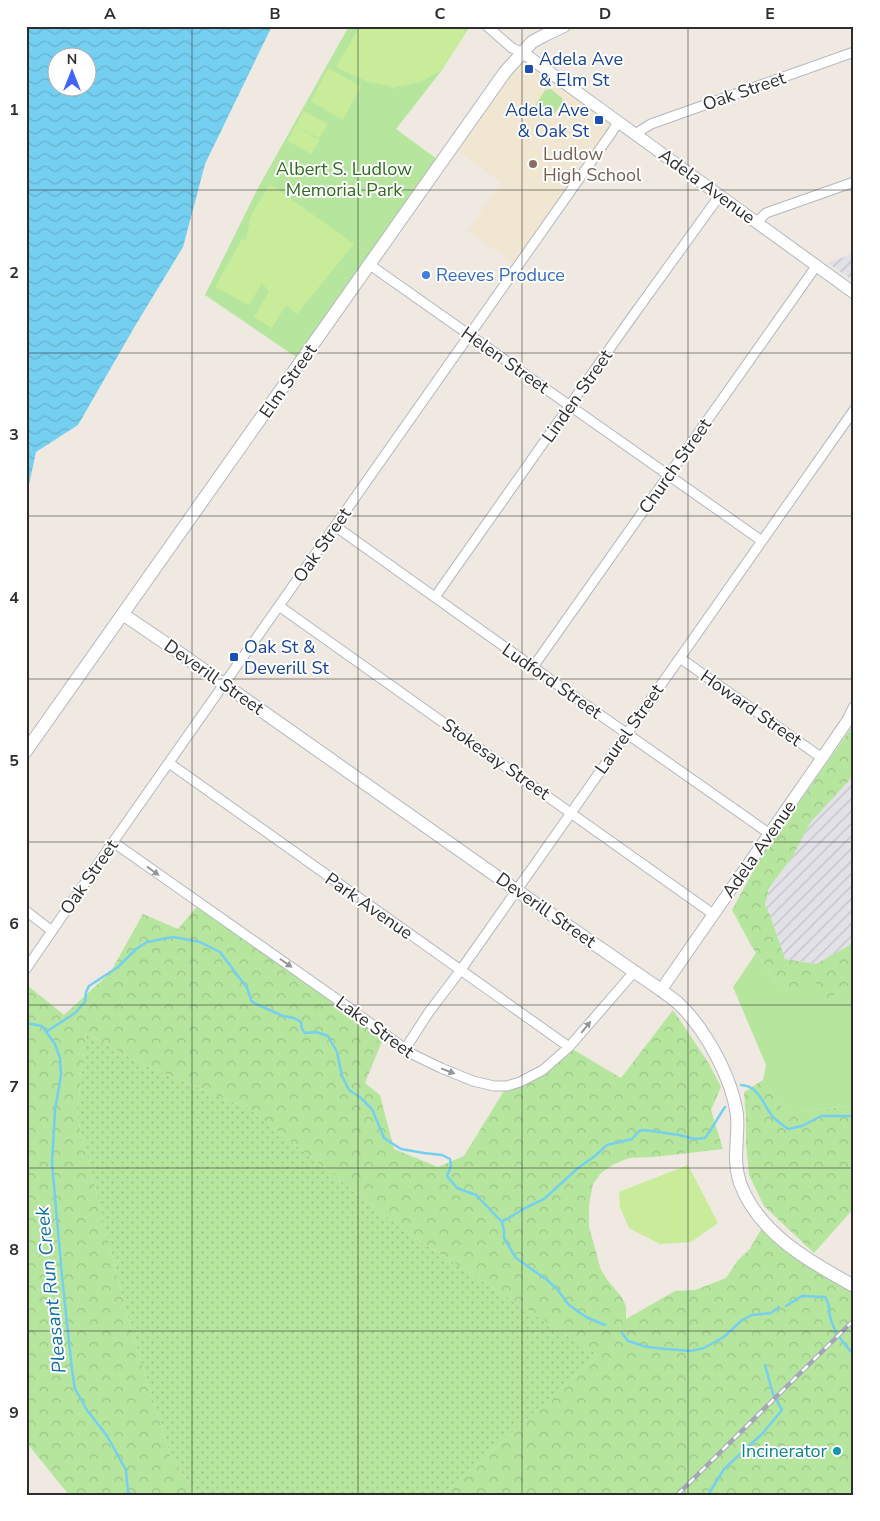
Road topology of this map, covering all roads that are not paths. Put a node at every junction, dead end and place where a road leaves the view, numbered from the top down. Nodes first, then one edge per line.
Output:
1 (487, 26) edge
2 (564, 26) edge
3 (522, 52) junction
4 (854, 52) edge
5 (618, 122) junction
6 (635, 134) junction
7 (854, 182) edge
8 (720, 195) junction
9 (757, 222) junction
10 (370, 265) junction
11 (817, 265) junction
12 (854, 292) edge
13 (470, 335) junction
14 (570, 406) junction
15 (854, 410) edge
16 (669, 476) junction
17 (335, 526) junction
18 (762, 542) junction
19 (435, 597) junction
20 (279, 606) junction
21 (124, 615) junction
22 (680, 658) junction
23 (533, 667) junction
24 (224, 684) junction
25 (854, 708) edge
26 (626, 733) junction
27 (26, 751) edge
28 (822, 758) junction
29 (169, 764) junction
30 (571, 812) junction
31 (770, 834) junction
32 (113, 842) junction
33 (516, 890) junction
34 (26, 911) edge
35 (713, 914) junction
36 (52, 931) junction
37 (26, 969) edge
38 (460, 971) junction
39 (634, 972) junction
40 (661, 990) junction
41 (405, 1048) junction
42 (569, 1048) junction
43 (854, 1286) edge

1 - 3 street, Adela Avenue
2 - 3 main road, Elm Street
3 - 5 street, Adela Avenue
3 - 10 main road, Elm Street
4 - 6 street, Oak Street
5 - 6 street, Adela Avenue
5 - 13 street, Oak Street
6 - 8 street, Adela Avenue
7 - 9 street
8 - 9 street, Adela Avenue
8 - 14 street, Linden Street
9 - 11 street, Adela Avenue
10 - 13 street, Helen Street
10 - 21 main road, Elm Street
11 - 12 street, Adela Avenue
11 - 16 street, Church Street
13 - 14 street, Helen Street
13 - 17 street, Oak Street
14 - 16 street, Helen Street
14 - 19 street, Linden Street
15 - 18 street, Laurel Street
16 - 18 street, Helen Street
16 - 23 street, Church Street
17 - 19 street, Ludford Street
17 - 20 street, Oak Street
18 - 22 street, Laurel Street
19 - 23 street, Ludford Street
20 - 24 street, Oak Street
20 - 30 street, Stokesay Street
21 - 24 main road, Deverill Street
21 - 27 main road, Elm Street
22 - 26 street, Laurel Street
22 - 28 street, Howard Street
23 - 26 street, Ludford Street
24 - 29 street, Oak Street
24 - 33 main road, Deverill Street
25 - 28 street, Adela Avenue
26 - 30 street, Laurel Street
26 - 31 street, Ludford Street
28 - 31 street, Adela Avenue
29 - 32 street, Oak Street
29 - 38 street, Park Avenue
30 - 33 street, Laurel Street
30 - 35 street, Stokesay Street
31 - 35 street, Adela Avenue
32 - 36 street, Oak Street
32 -> 41 street, Lake Street
33 - 38 street, Laurel Street
33 - 39 main road, Deverill Street
34 - 36 street
35 - 40 street, Adela Avenue
36 - 37 street, Oak Street
38 - 41 street, Laurel Street
38 - 42 street, Park Avenue
39 - 40 main road, Deverill Street
42 -> 39 street, Lake Street
40 - 43 main road, Deverill Street
41 -> 42 street, Lake Street

